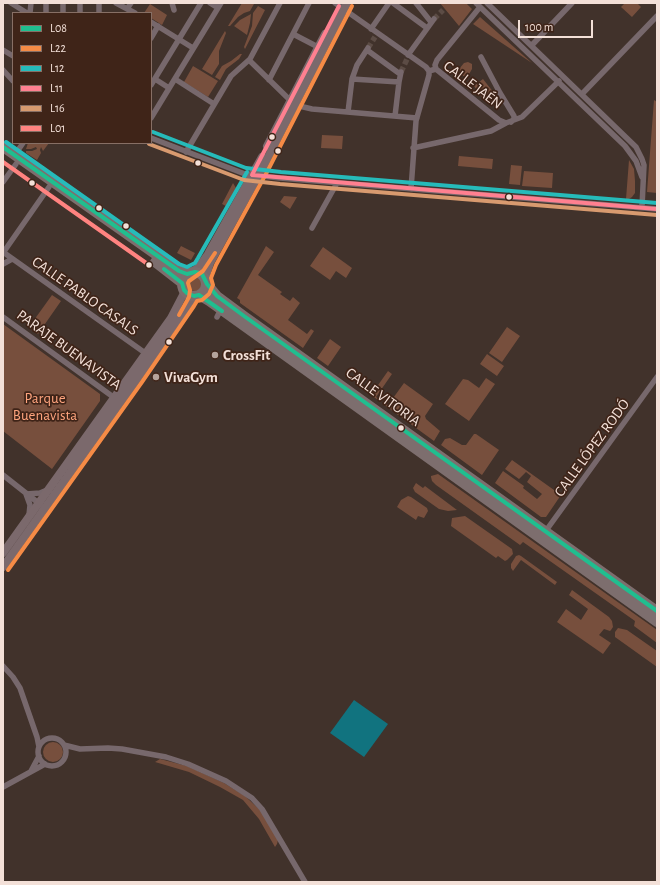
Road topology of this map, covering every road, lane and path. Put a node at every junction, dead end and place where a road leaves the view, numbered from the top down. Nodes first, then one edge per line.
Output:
1 (11, 3) edge
2 (116, 3) edge
3 (131, 3) edge
4 (172, 3) edge
5 (200, 3) edge
6 (210, 3) edge
7 (280, 3) edge
8 (309, 3) edge
9 (389, 3) edge
10 (393, 3) edge
11 (416, 3) edge
12 (487, 3) edge
13 (572, 3) edge
14 (341, 5) edge
15 (478, 5) edge
16 (220, 6) edge
17 (127, 9) junction
18 (174, 10) dead end
19 (25, 12) edge
20 (133, 12) edge
21 (657, 16) edge
22 (152, 23) edge
23 (158, 26) junction
24 (427, 28) junction
25 (371, 29) junction
26 (293, 34) junction
27 (152, 36) edge
28 (179, 39) junction
29 (532, 45) junction
30 (318, 47) junction
31 (193, 48) junction
32 (3, 50) edge
33 (11, 55) edge
34 (408, 56) junction
35 (481, 57) dead end
36 (249, 60) junction
37 (436, 69) junction
38 (3, 70) edge
39 (429, 71) junction
40 (154, 79) junction
41 (175, 79) junction
42 (352, 79) junction
43 (12, 80) edge
44 (269, 80) junction
45 (399, 82) junction
46 (559, 82) junction
47 (152, 83) edge
48 (169, 88) junction
49 (582, 94) junction
50 (293, 103) junction
51 (214, 104) junction
52 (348, 112) junction
53 (152, 116) edge
54 (395, 116) junction
55 (417, 118) junction
56 (509, 122) junction
57 (152, 138) edge
58 (22, 144) edge
59 (3, 147) edge
60 (413, 148) junction
61 (3, 152) edge
62 (186, 152) junction
63 (3, 155) edge
64 (15, 159) junction
65 (255, 175) junction
66 (643, 178) junction
67 (3, 182) edge
68 (337, 183) junction
69 (49, 187) junction
70 (411, 189) junction
71 (642, 207) junction
72 (657, 209) edge
73 (312, 228) dead end
74 (3, 252) edge
75 (12, 259) junction
76 (3, 264) edge
77 (186, 280) junction
78 (206, 280) junction
79 (196, 296) junction
80 (3, 317) edge
81 (146, 354) junction
82 (154, 354) junction
83 (657, 378) edge
84 (117, 400) junction
85 (65, 473) junction
86 (3, 476) edge
87 (49, 488) junction
88 (26, 494) junction
89 (42, 506) junction
90 (496, 507) junction
91 (29, 516) junction
92 (546, 532) junction
93 (18, 538) junction
94 (551, 546) junction
95 (3, 553) edge
96 (3, 567) edge
97 (657, 611) edge
98 (657, 622) edge
99 (3, 666) edge
100 (34, 730) junction
101 (48, 739) junction
102 (64, 744) junction
103 (39, 747) junction
104 (80, 749) junction
105 (39, 756) junction
106 (65, 756) junction
107 (45, 764) junction
108 (31, 771) junction
109 (3, 787) edge
110 (305, 882) edge

1 - 19 street
2 - 17 street
3 - 17 street
4 - 18 street
5 - 28 street
6 - 16 street
7 - 36 street
8 - 26 street
9 - 25 street
10 - 24 street
11 - 24 street
12 - 29 street
13 - 29 street
14 - 25 street
14 - 30 main road
14 - 50 main road
15 - 37 street
15 - 46 street
16 - 31 street
17 - 20 street
21 - 49 street
22 - 23 street
23 - 27 street
23 - 28 street
24 - 34 street
25 - 34 street
26 - 30 street
26 - 44 street
28 - 31 street
28 - 40 street
29 - 49 street
30 - 50 main road
31 - 41 street
32 - 33 street
34 - 39 street
35 - 56 street
36 - 44 street
36 - 51 street
37 - 39 street, CALLE JAÉN
37 - 56 street, CALLE JAÉN
38 - 43 street
39 - 55 street
40 - 47 street
40 - 48 street
41 - 48 street
41 - 51 street
42 - 45 street
42 - 45 street
42 - 52 street
44 - 50 street
45 - 54 street
46 - 56 street, CALLE JAÉN
46 - 66 street
48 - 53 street
49 - 66 street
50 - 52 street
50 - 65 main road
51 - 62 street
52 - 54 street
54 - 55 street
55 - 60 street
56 - 60 street
57 - 62 street
58 - 64 street
59 - 64 highway
60 - 70 street
61 - 64 street
62 - 65 street
63 - 64 highway
64 - 67 street
64 - 69 highway
64 - 77 highway
65 - 68 street
65 - 77 main road
65 - 78 main road
66 - 71 street
68 - 70 street
68 - 73 street
69 - 74 street
69 - 77 highway
70 - 71 street
71 - 72 street
74 - 75 street, CALLE PABLO CASALS
75 - 76 street
75 - 81 street, CALLE PABLO CASALS
77 - 78 highway
77 - 79 highway
77 - 81 main road
78 - 79 highway
78 - 92 highway, CALLE VITORIA
79 - 82 main road
79 - 90 highway, CALLE VITORIA
80 - 84 street, PARAJE BUENAVISTA
81 - 82 street, CALLE PABLO CASALS
81 - 84 main road
82 - 84 main road
83 - 92 street, CALLE LÓPEZ RODÓ
84 - 85 main road
85 - 87 main road
85 - 89 main road
86 - 88 street
87 - 88 street
87 - 89 main road
88 - 89 street
88 - 91 street
89 - 91 main road
89 - 93 main road
90 - 92 street, CALLE VITORIA
90 - 94 highway, CALLE VITORIA
91 - 93 main road
92 - 94 highway
92 - 97 highway, CALLE VITORIA
93 - 95 main road
93 - 96 main road
94 - 98 highway, CALLE VITORIA
99 - 100 street
100 - 101 street
100 - 103 street
101 - 102 street
101 - 103 street
102 - 104 street
102 - 106 street
103 - 105 street
104 - 106 street
104 - 110 street
105 - 107 street
105 - 108 street
106 - 107 street
107 - 108 street
108 - 109 street

